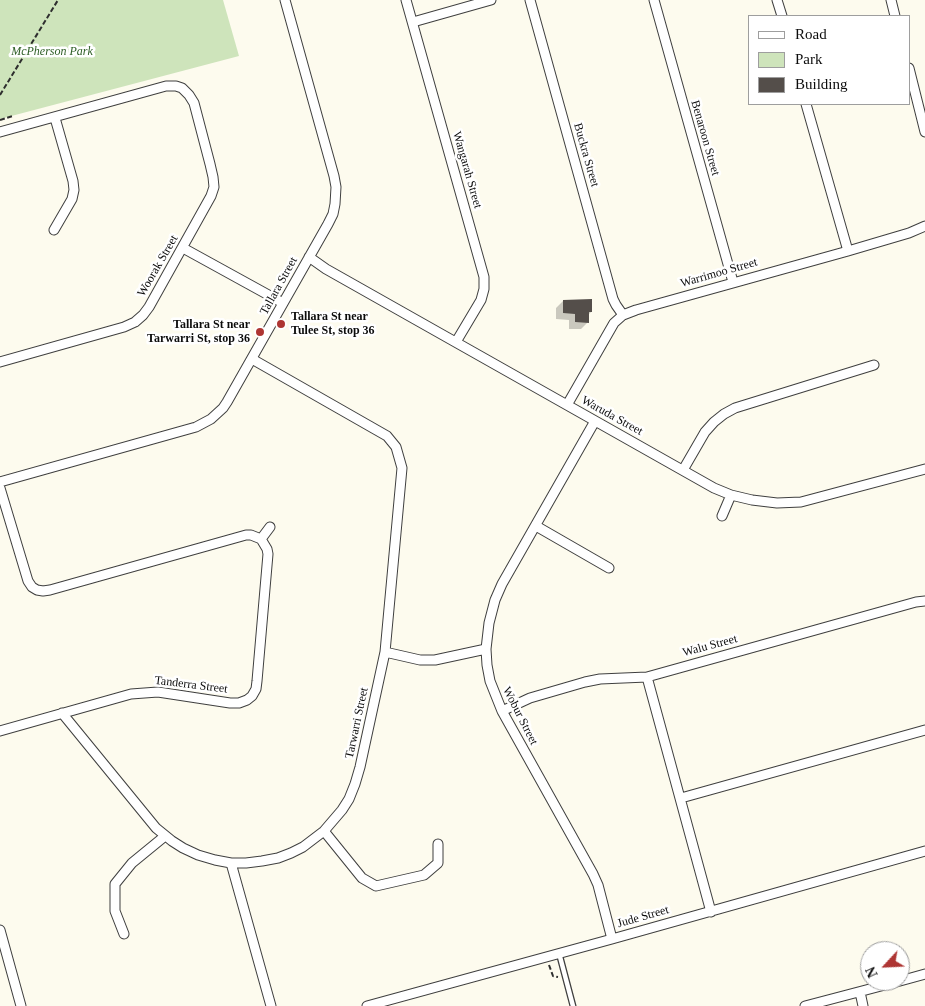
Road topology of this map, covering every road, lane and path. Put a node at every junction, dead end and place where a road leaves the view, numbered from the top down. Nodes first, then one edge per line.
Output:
1 (58, 0) edge
2 (285, 0) edge
3 (406, 0) edge
4 (491, 0) edge
5 (530, 0) edge
6 (654, 0) edge
7 (777, 0) edge
8 (891, 0) edge
9 (782, 15) edge
10 (896, 15) edge
11 (412, 22) junction
12 (910, 72) edge
13 (0, 95) edge
14 (806, 105) edge
15 (13, 116) dead end
16 (55, 118) junction
17 (0, 120) edge
18 (0, 132) edge
19 (925, 132) edge
20 (925, 226) edge
21 (54, 230) dead end
22 (183, 248) junction
23 (848, 251) junction
24 (309, 257) junction
25 (733, 282) junction
26 (283, 303) junction
27 (623, 314) junction
28 (456, 342) junction
29 (252, 359) junction
30 (0, 362) edge
31 (874, 365) dead end
32 (567, 405) junction
33 (595, 421) junction
34 (925, 468) edge
35 (683, 470) junction
36 (0, 482) edge
37 (0, 488) edge
38 (731, 495) junction
39 (722, 516) dead end
40 (536, 526) junction
41 (270, 527) dead end
42 (261, 539) junction
43 (609, 568) dead end
44 (37, 590) junction
45 (36, 601) dead end
46 (925, 601) edge
47 (486, 649) junction
48 (385, 652) junction
49 (647, 676) junction
50 (502, 711) junction
51 (62, 713) junction
52 (925, 730) edge
53 (0, 731) edge
54 (681, 798) junction
55 (324, 831) junction
56 (165, 836) junction
57 (438, 844) dead end
58 (925, 851) edge
59 (231, 863) junction
60 (711, 912) junction
61 (0, 930) edge
62 (124, 934) dead end
63 (612, 939) junction
64 (559, 953) junction
65 (546, 956) junction
66 (925, 974) edge
67 (566, 978) junction
68 (910, 978) edge
69 (864, 991) edge
70 (860, 992) junction
71 (21, 1006) edge
72 (271, 1006) edge
73 (367, 1006) edge
74 (573, 1006) edge
75 (805, 1006) edge
76 (863, 1006) edge

1 - 13 path
2 - 24 street, Tallara Street
3 - 11 street, Wangarah Street
4 - 11 street
5 - 27 street, Buckra Street
6 - 25 street, Benaroon Street
7 - 9 street
8 - 10 street
11 - 28 street, Wangarah Street
12 - 19 street
14 - 23 street
15 - 17 path
16 - 18 street
16 - 21 street
16 - 22 street, Woorak Street
20 - 23 street, Warrimoo Street
22 - 26 street
22 - 30 street, Woorak Street
23 - 25 street, Warrimoo Street
24 - 26 street, Tallara Street
24 - 28 street, Waruda Street
25 - 27 street, Warrimoo Street
26 - 29 street, Tallara Street
27 - 32 street
28 - 32 street, Waruda Street
29 - 36 street, Tallara Street
29 - 48 street, Tarwarri Street
31 - 35 street
32 - 33 street, Waruda Street
33 - 35 street, Waruda Street
33 - 40 street, Wobur Street
34 - 38 street, Waruda Street
35 - 38 street, Waruda Street
37 - 44 street
38 - 39 street
40 - 43 street
40 - 47 street, Wobur Street
41 - 42 street
42 - 44 street
42 - 51 street, Tanderra Street
44 - 45 street
46 - 49 street, Walu Street
47 - 48 street
47 - 50 street, Wobur Street
48 - 55 street, Tarwarri Street
49 - 50 street, Walu Street
49 - 54 street
50 - 63 street, Wobur Street
51 - 53 street, Tanderra Street
51 - 56 street, Tarwarri Street
52 - 54 street
54 - 60 street
55 - 57 street
55 - 59 street, Tarwarri Street
56 - 59 street, Tarwarri Street
56 - 62 street
58 - 60 street, Jude Street
59 - 72 street
60 - 63 street, Jude Street
61 - 71 street
63 - 64 street, Jude Street
64 - 65 street, Jude Street
64 - 67 lane
65 - 67 path
65 - 73 street, Jude Street
66 - 68 street
67 - 74 lane
69 - 70 street
70 - 75 street
70 - 76 street

